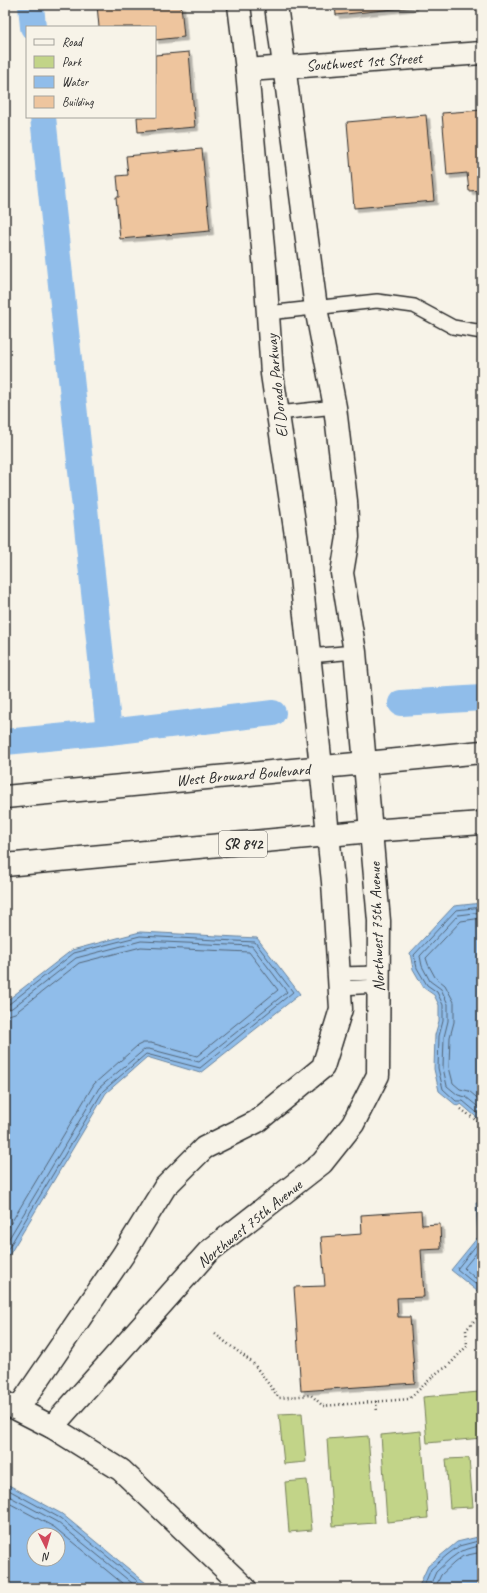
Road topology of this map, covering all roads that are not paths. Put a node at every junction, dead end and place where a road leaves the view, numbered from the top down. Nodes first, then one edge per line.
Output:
1 (239, 5) edge
2 (276, 5) edge
3 (482, 53) edge
4 (283, 67) junction
5 (247, 70) junction
6 (316, 308) junction
7 (268, 313) junction
8 (482, 332) edge
9 (335, 407) junction
10 (278, 413) junction
11 (355, 652) junction
12 (310, 656) junction
13 (482, 752) edge
14 (365, 762) junction
15 (321, 767) junction
16 (5, 797) edge
17 (482, 824) edge
18 (371, 831) junction
19 (328, 836) junction
20 (5, 865) edge
21 (379, 980) junction
22 (340, 981) junction
23 (11, 1406) edge
24 (52, 1427) junction
25 (245, 1588) edge

1 - 5 street, El Dorado Parkway
2 - 4 street
3 - 4 street, Southwest 1st Street
4 - 5 street, Southwest 1st Street
4 - 6 street
5 - 7 street, El Dorado Parkway
6 - 7 lane
6 - 8 lane
6 - 9 street
7 - 10 street, El Dorado Parkway
9 - 10 lane
9 - 11 street
10 - 12 street, El Dorado Parkway
11 - 12 lane
11 - 14 street
12 - 15 street, El Dorado Parkway
13 - 14 street, West Broward Boulevard
14 - 15 street, West Broward Boulevard
14 - 18 street, Northwest 75th Avenue
15 - 16 street, West Broward Boulevard
15 - 19 street
17 - 18 street, SR 842
18 - 19 street, SR 842
18 - 21 street, Northwest 75th Avenue
19 - 20 street, SR 842
19 - 22 street
21 - 22 lane
21 - 24 street, Northwest 75th Avenue
22 - 23 street
23 - 24 street
24 - 25 street

